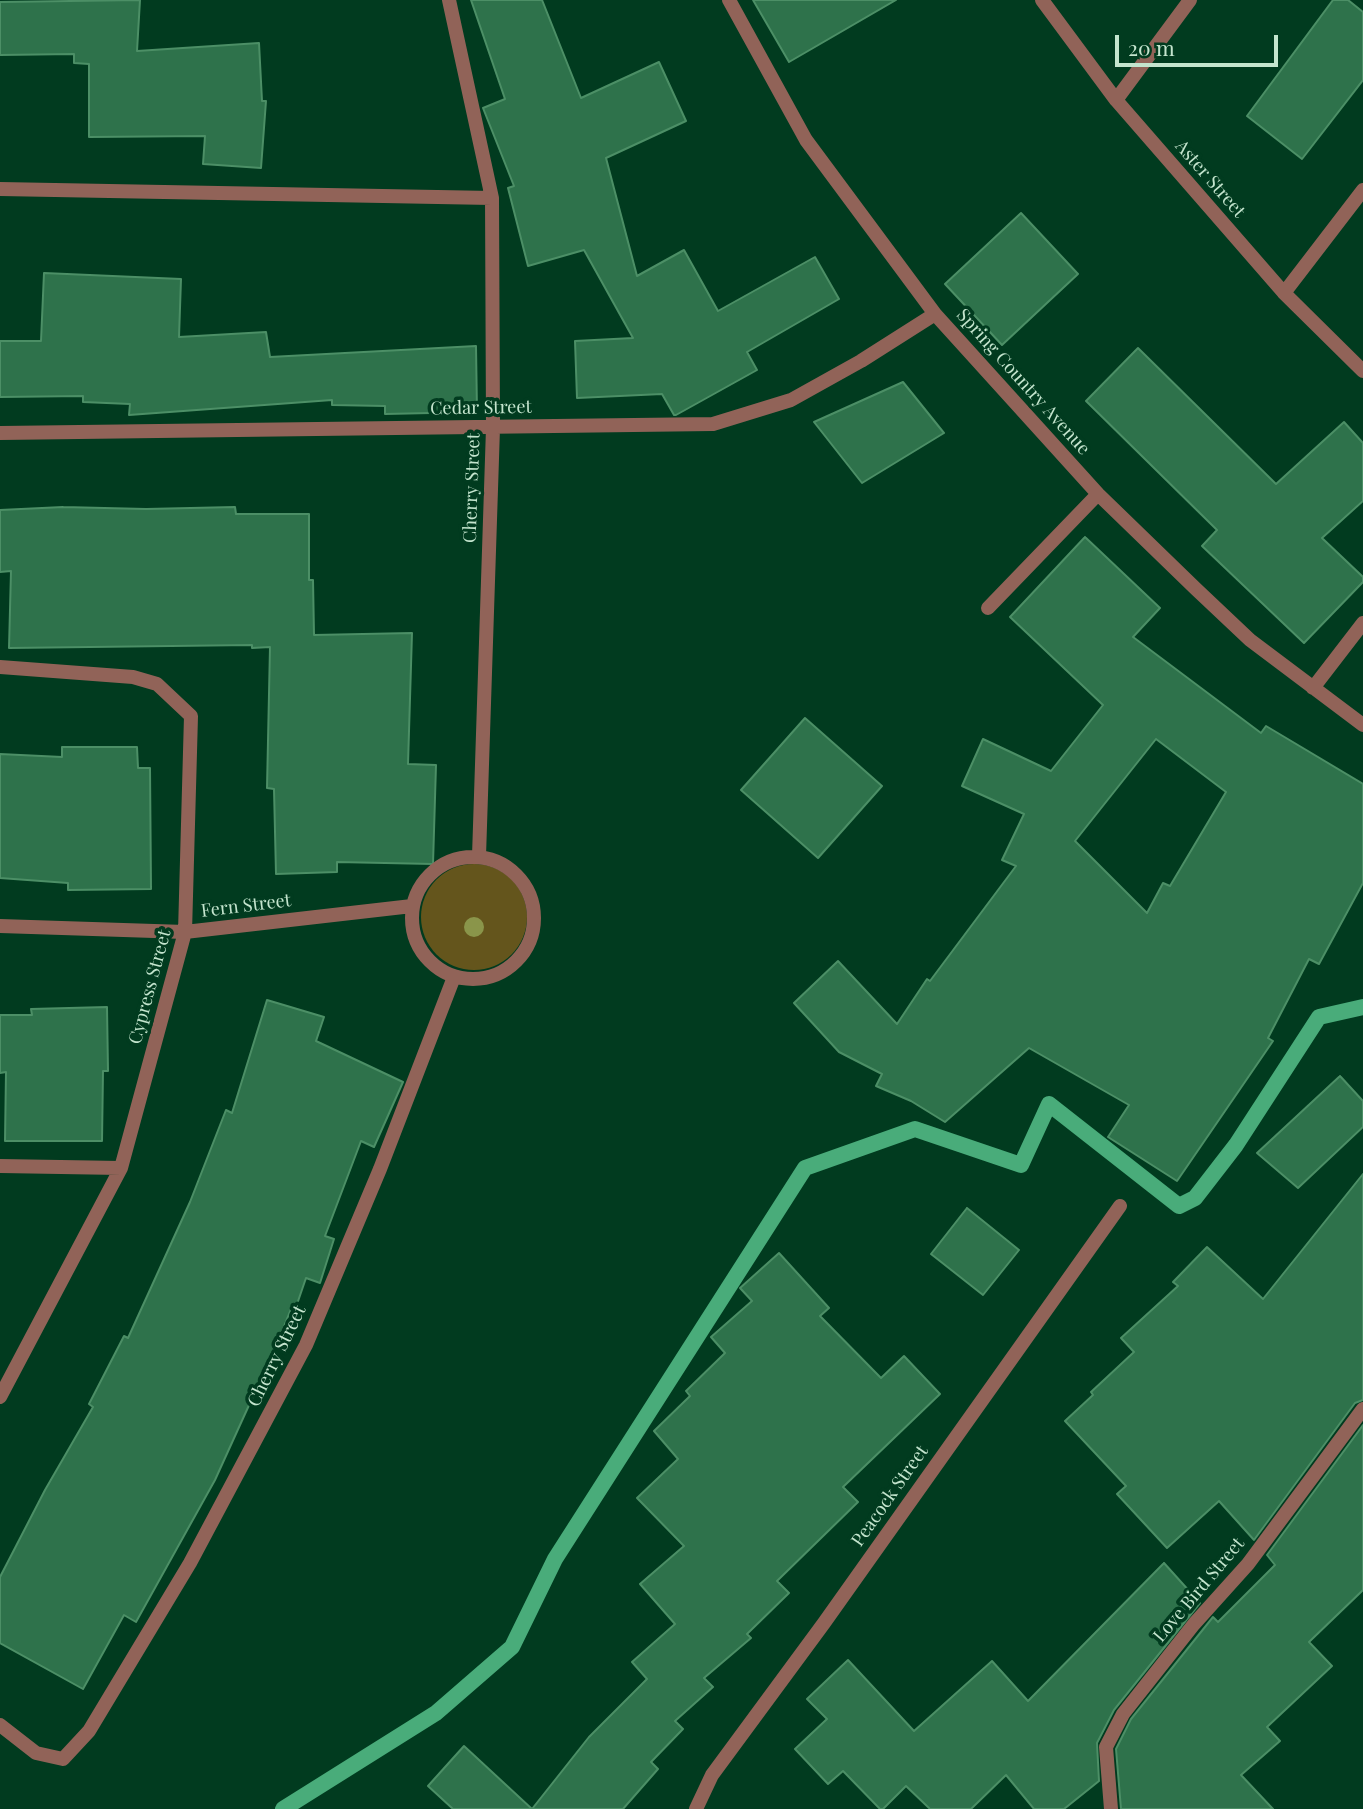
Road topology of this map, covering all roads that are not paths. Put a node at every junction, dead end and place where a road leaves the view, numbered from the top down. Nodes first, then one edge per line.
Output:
1 (449, 0) edge
2 (729, 0) edge
3 (1042, 0) edge
4 (1190, 0) edge
5 (1116, 100) junction
6 (0, 189) edge
7 (1363, 190) edge
8 (492, 198) junction
9 (1284, 293) junction
10 (935, 314) junction
11 (1363, 371) edge
12 (493, 428) junction
13 (0, 433) edge
14 (1098, 494) junction
15 (988, 608) dead end
16 (1363, 623) edge
17 (0, 667) edge
18 (1313, 688) junction
19 (1363, 725) edge
20 (479, 856) junction
21 (412, 906) junction
22 (0, 926) edge
23 (186, 932) junction
24 (454, 977) junction
25 (0, 1166) edge
26 (121, 1168) junction
27 (1120, 1206) dead end
28 (0, 1397) edge
29 (1363, 1409) edge
30 (0, 1725) edge
31 (696, 1809) edge
32 (1111, 1809) edge

1 - 8 street, Cherry Street
2 - 10 street, Spring Country Avenue
3 - 5 street, Aster Street
4 - 5 street
5 - 9 street, Aster Street
6 - 8 street
7 - 9 street
8 - 12 street, Cherry Street
9 - 11 street, Aster Street
10 - 12 street, Cedar Street
10 - 14 street, Spring Country Avenue
12 - 13 street, Cedar Street
12 - 20 street, Cherry Street
14 - 15 street
14 - 18 street, Spring Country Avenue
16 - 18 street
17 - 23 street, Cypress Street
18 - 19 street, Spring Country Avenue
20 - 21 street
20 - 24 street
21 - 23 street, Fern Street
21 - 24 street
22 - 23 street, Fern Street
23 - 26 street, Cypress Street
24 - 30 street, Cherry Street
25 - 26 street
26 - 28 street, Cypress Street
27 - 31 street, Peacock Street
29 - 32 street, Love Bird Street

